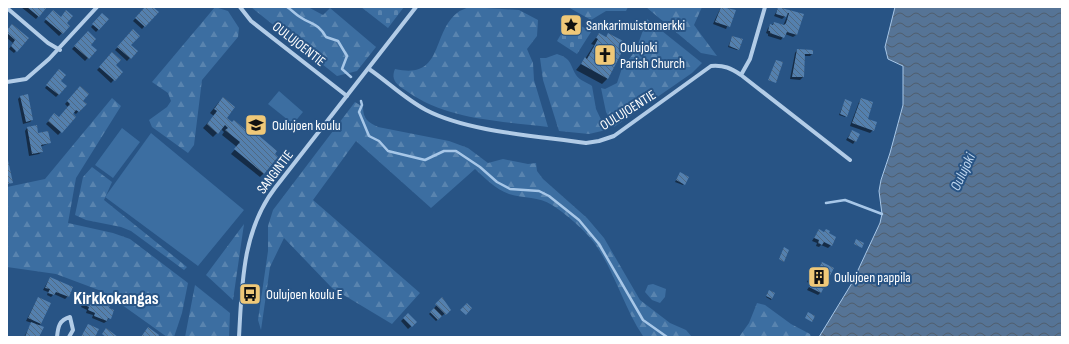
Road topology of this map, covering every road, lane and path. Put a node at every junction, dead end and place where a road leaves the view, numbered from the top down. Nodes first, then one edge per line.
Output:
1 (97, 7) edge
2 (240, 7) edge
3 (416, 7) edge
4 (766, 7) edge
5 (7, 8) edge
6 (60, 50) junction
7 (368, 69) junction
8 (741, 75) junction
9 (7, 82) edge
10 (347, 96) junction
11 (850, 160) dead end
12 (57, 337) edge
13 (69, 337) edge
14 (239, 337) edge

1 - 6 street
2 - 10 street, OULUJOENTIE
3 - 7 street, SANGINTIE
4 - 8 street
5 - 6 street
6 - 9 street
7 - 8 street, OULUJOENTIE
7 - 10 street, SANGINTIE
8 - 11 street, OULUJOENTIE
10 - 14 street, SANGINTIE
12 - 13 street

